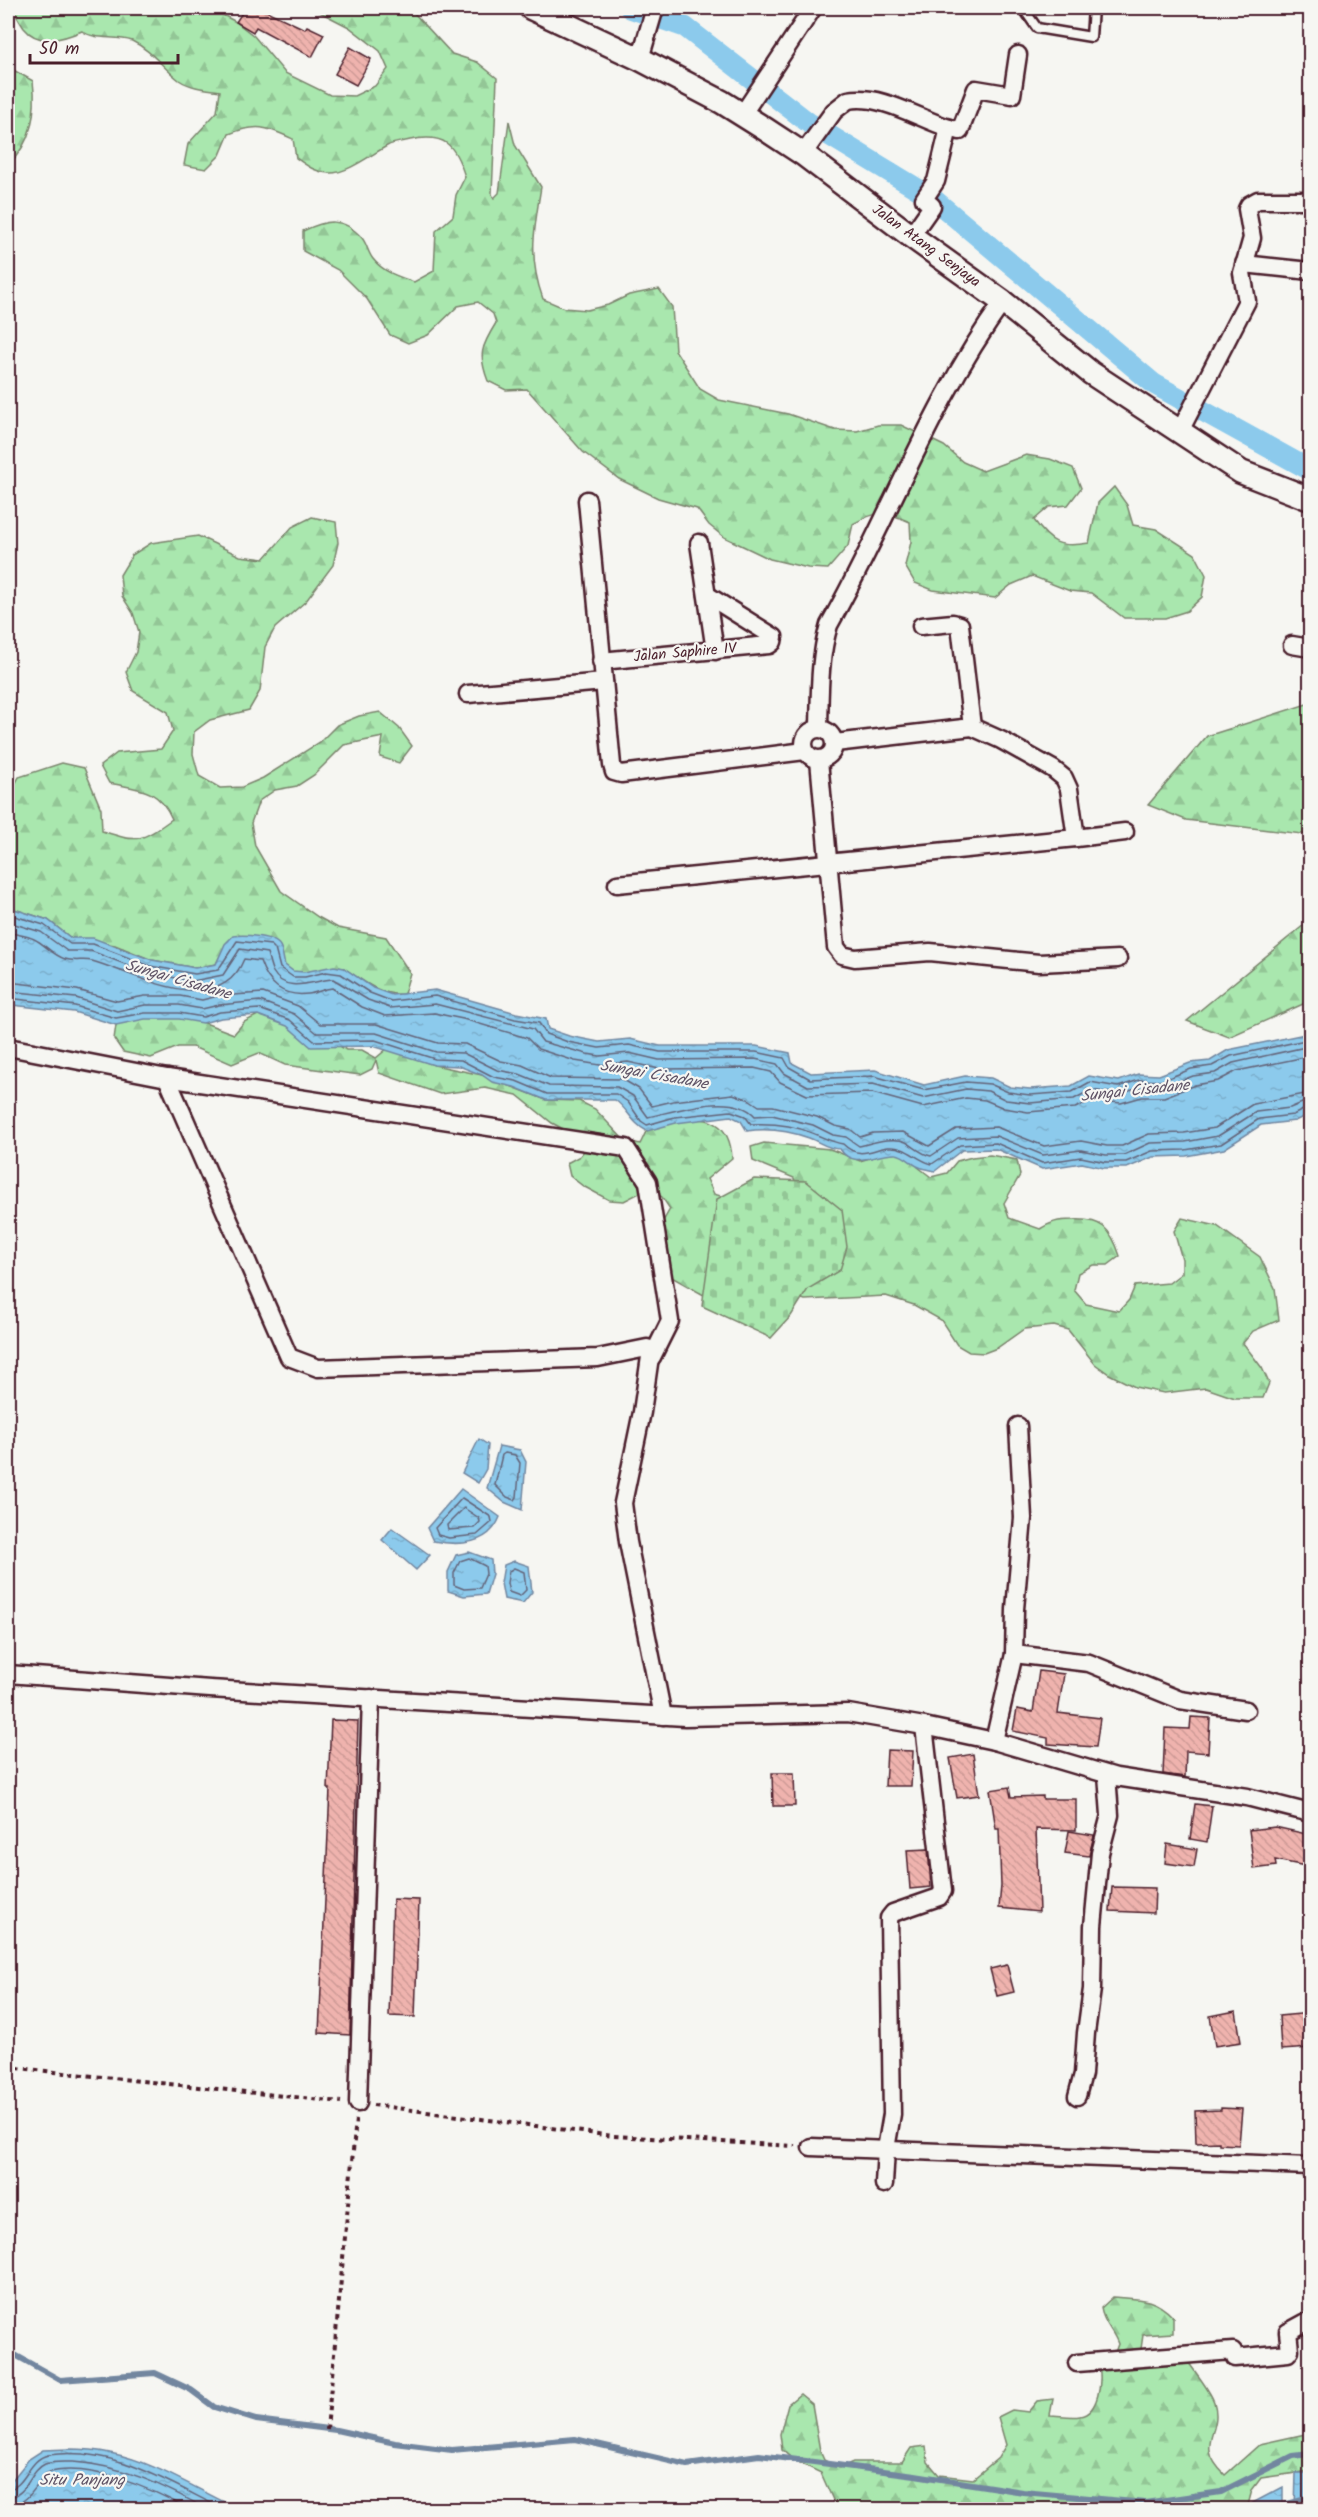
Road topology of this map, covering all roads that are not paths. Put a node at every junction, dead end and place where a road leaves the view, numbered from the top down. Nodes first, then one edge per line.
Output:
1 (531, 8) edge
2 (655, 8) edge
3 (813, 8) edge
4 (1023, 8) edge
5 (1093, 8) edge
6 (643, 51) junction
7 (1018, 55) dead end
8 (742, 115) junction
9 (948, 128) junction
10 (809, 147) junction
11 (1311, 200) edge
12 (911, 236) junction
13 (1244, 264) junction
14 (1311, 271) edge
15 (1003, 302) junction
16 (1181, 428) junction
17 (1311, 499) edge
18 (587, 500) dead end
19 (699, 543) dead end
20 (708, 595) junction
21 (921, 626) dead end
22 (1292, 645) dead end
23 (1311, 648) edge
24 (715, 651) junction
25 (601, 661) junction
26 (604, 682) junction
27 (468, 694) dead end
28 (819, 727) junction
29 (972, 727) junction
30 (835, 743) junction
31 (812, 756) junction
32 (1125, 832) dead end
33 (1076, 838) junction
34 (828, 863) junction
35 (617, 884) dead end
36 (1118, 959) dead end
37 (8, 1047) edge
38 (167, 1078) junction
39 (652, 1357) junction
40 (1018, 1426) dead end
41 (1014, 1654) junction
42 (8, 1674) edge
43 (371, 1698) junction
44 (1246, 1710) dead end
45 (663, 1716) junction
46 (924, 1726) junction
47 (994, 1742) junction
48 (1107, 1775) junction
49 (1311, 1813) edge
50 (1077, 2096) dead end
51 (358, 2103) road end
52 (811, 2147) road end
53 (886, 2149) junction
54 (1311, 2166) edge
55 (884, 2184) dead end
56 (1311, 2320) edge
57 (1077, 2363) dead end

1 - 6 main road, Jalan Atang Senjaya
2 - 6 street
3 - 8 street
4 - 5 lane
6 - 8 main road, Jalan Atang Senjaya
7 - 9 street
8 - 10 main road, Jalan Atang Senjaya
9 - 10 street
9 - 12 street
10 - 12 main road, Jalan Atang Senjaya
11 - 13 street
12 - 15 main road, Jalan Atang Senjaya
13 - 14 street
13 - 16 street
15 - 16 main road, Jalan Atang Senjaya
15 - 28 street
16 - 17 main road, Jalan Atang Senjaya
18 - 25 street
19 - 20 street
20 - 24 street
20 - 24 street, Jalan Saphire IV
21 - 29 street
22 - 23 street
24 - 25 street, Jalan Saphire IV
25 - 26 street
26 - 27 street
26 - 31 street
28 - 30 street
28 - 31 street
29 - 30 street
29 - 33 street
30 - 31 street
31 - 34 street
32 - 33 street
33 - 34 street
34 - 35 street
34 - 36 street
37 - 38 street
38 - 39 street
38 - 39 street
39 - 45 street
40 - 41 street
41 - 44 street
41 - 47 street
42 - 43 street
43 - 45 street
43 - 51 street
45 - 46 street
46 - 47 street
46 - 53 street
47 - 48 street
48 - 49 street
48 - 50 street
52 - 53 street
53 - 54 street
53 - 55 street
56 - 57 street

